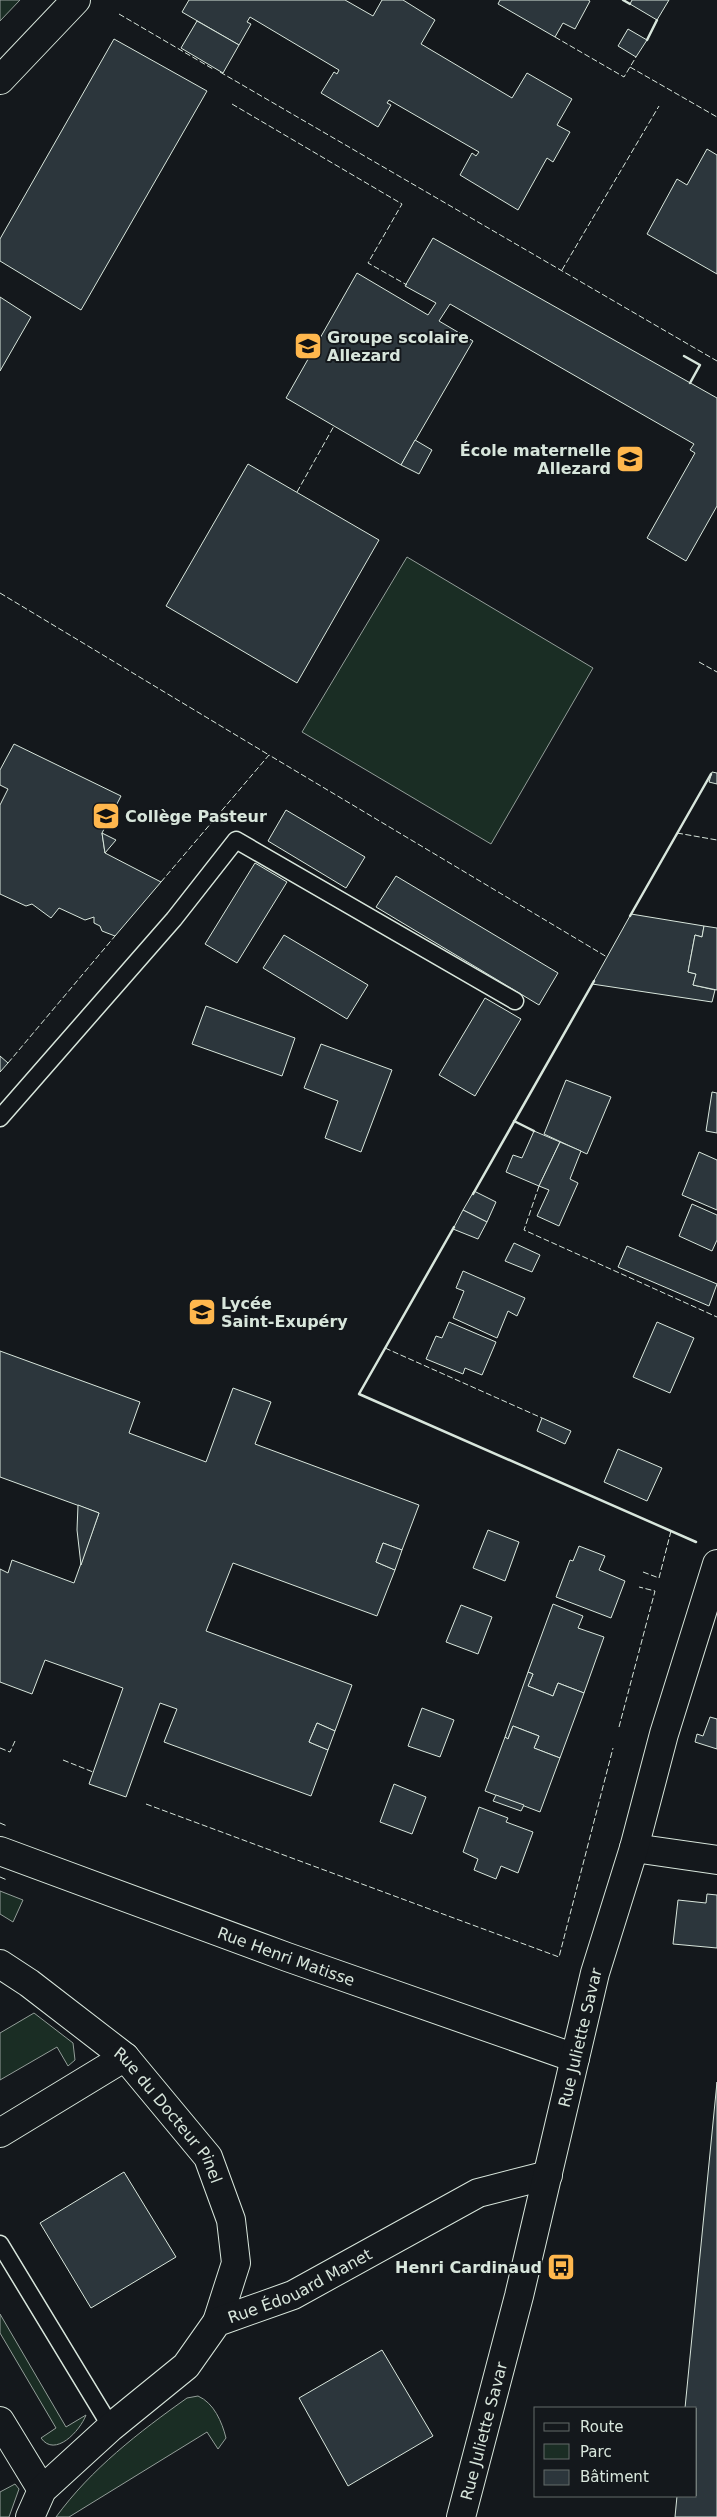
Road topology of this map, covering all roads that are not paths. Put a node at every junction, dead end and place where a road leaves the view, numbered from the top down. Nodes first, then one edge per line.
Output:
1 (76, 0) edge
2 (0, 80) edge
3 (515, 1001) dead end
4 (0, 1118) edge
5 (717, 1564) edge
6 (634, 1848) junction
7 (0, 1850) edge
8 (717, 1860) edge
9 (0, 1964) edge
10 (125, 2057) junction
11 (575, 2058) junction
12 (0, 2133) edge
13 (548, 2175) junction
14 (0, 2244) edge
15 (218, 2322) junction
16 (0, 2422) edge
17 (110, 2427) junction
18 (42, 2490) junction
19 (30, 2517) edge
20 (462, 2517) edge

1 - 2 street
3 - 4 lane
5 - 6 street, Rue Juliette Savar
6 - 8 street
6 - 11 street, Rue Juliette Savar
7 - 11 street, Rue Henri Matisse
9 - 10 street, Rue du Docteur Pinel
10 - 12 street
10 - 15 street, Rue du Docteur Pinel
11 - 13 street, Rue Juliette Savar
13 - 15 street, Rue Édouard Manet
13 - 20 street, Rue Juliette Savar
14 - 17 lane
15 - 17 street, Rue Édouard Manet
16 - 18 street
17 - 18 street, Rue Édouard Manet
18 - 19 street, Rue Édouard Manet

